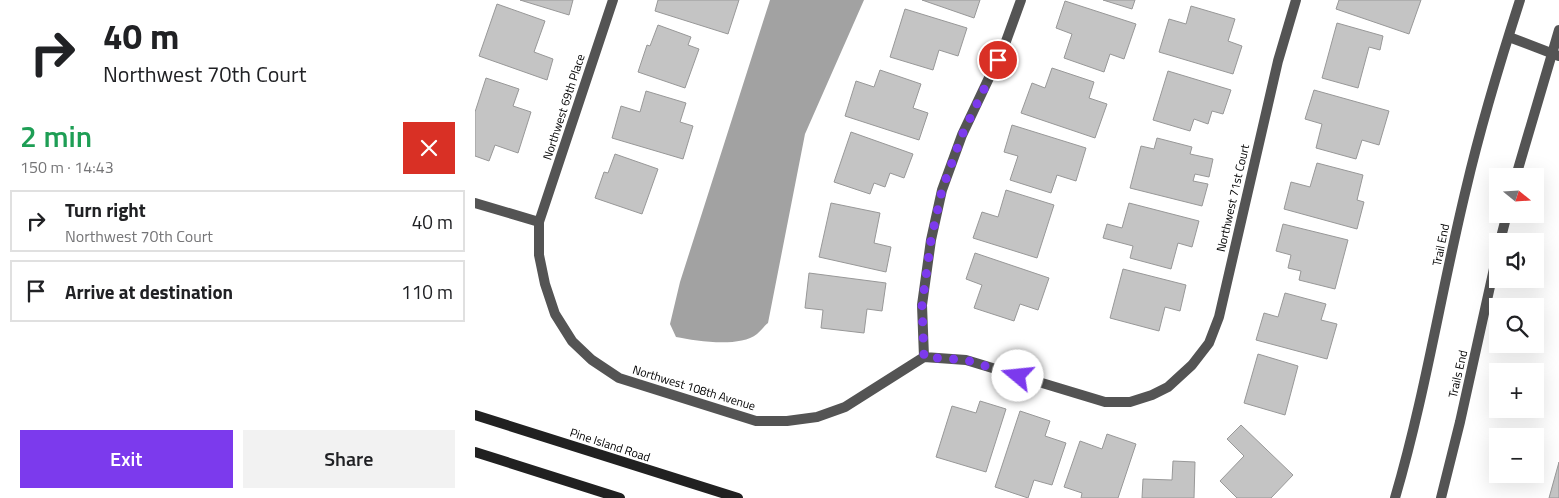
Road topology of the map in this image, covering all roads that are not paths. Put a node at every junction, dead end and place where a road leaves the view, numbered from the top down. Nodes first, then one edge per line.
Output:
1 (613, 0) edge
2 (1021, 0) edge
3 (1296, 0) edge
4 (1520, 0) edge
5 (1559, 30) edge
6 (1509, 37) junction
7 (1555, 55) edge
8 (1519, 168) edge
9 (475, 203) edge
10 (539, 222) junction
11 (1490, 288) edge
12 (924, 357) junction
13 (475, 415) edge
14 (475, 452) edge
15 (620, 498) edge
16 (738, 498) edge
17 (1395, 498) edge
18 (1441, 498) edge

1 - 10 street, Northwest 69th Place
2 - 12 street
3 - 12 street, Northwest 71st Court
4 - 6 street, Trail End
5 - 7 street
6 - 7 street
6 - 17 street, Trail End
7 - 8 street
9 - 10 street
10 - 12 street, Northwest 108th Avenue
11 - 18 street, Trails End
13 - 16 main road, Pine Island Road
14 - 15 main road

